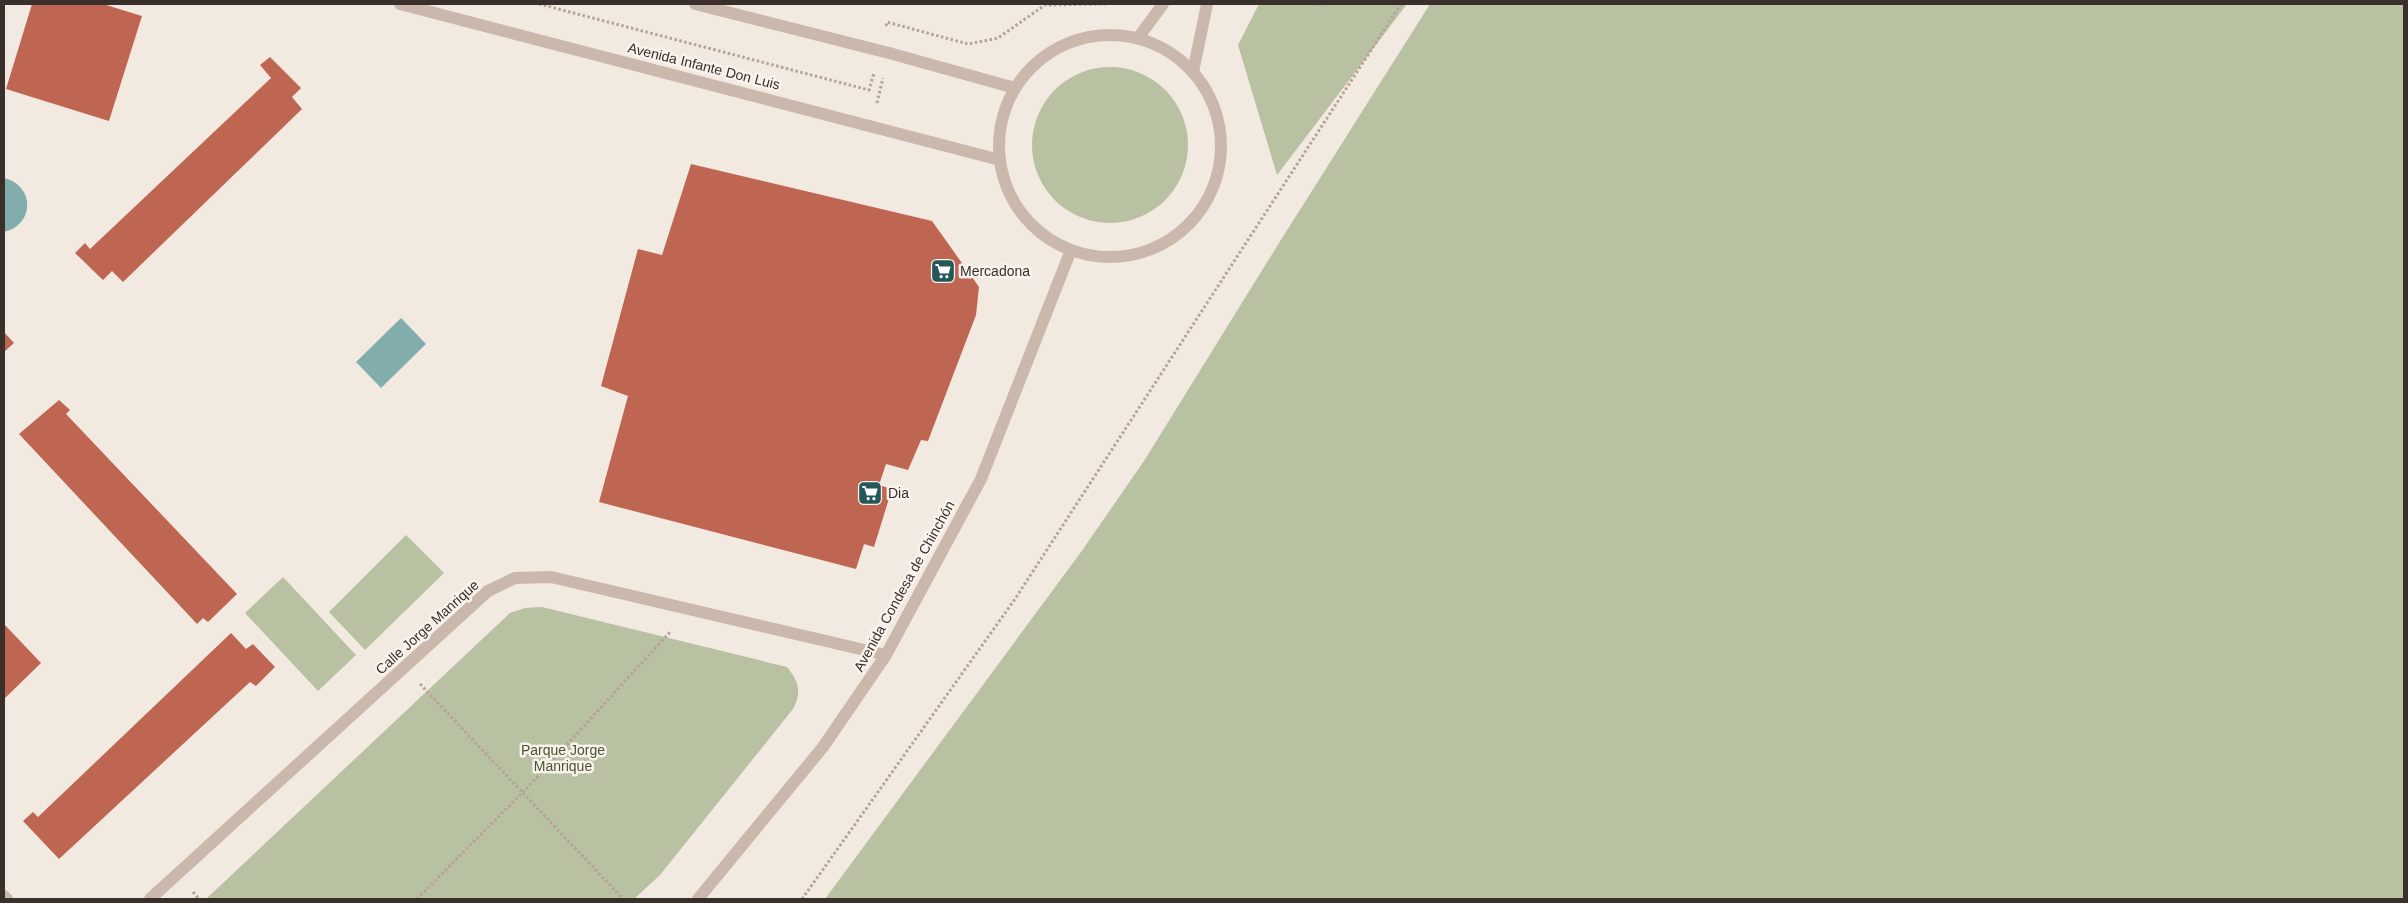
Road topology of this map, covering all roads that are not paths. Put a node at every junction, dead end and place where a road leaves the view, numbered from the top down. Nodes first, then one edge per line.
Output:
1 (400, 4) edge
2 (696, 4) edge
3 (1163, 4) edge
4 (1207, 4) edge
5 (1138, 38) junction
6 (1193, 72) junction
7 (1015, 88) junction
8 (1000, 160) junction
9 (1071, 250) junction
10 (886, 655) junction
11 (4, 896) edge
12 (7, 899) edge
13 (150, 899) edge
14 (698, 899) edge

1 - 8 street, Avenida Infante Don Luis
2 - 7 street
3 - 5 street
4 - 6 street
5 - 6 street
5 - 7 street
6 - 9 street
7 - 8 street
8 - 9 street
9 - 10 street, Avenida Condesa de Chinchón
10 - 13 street, Calle Jorge Manrique
10 - 14 street, Avenida Condesa de Chinchón
11 - 12 street

